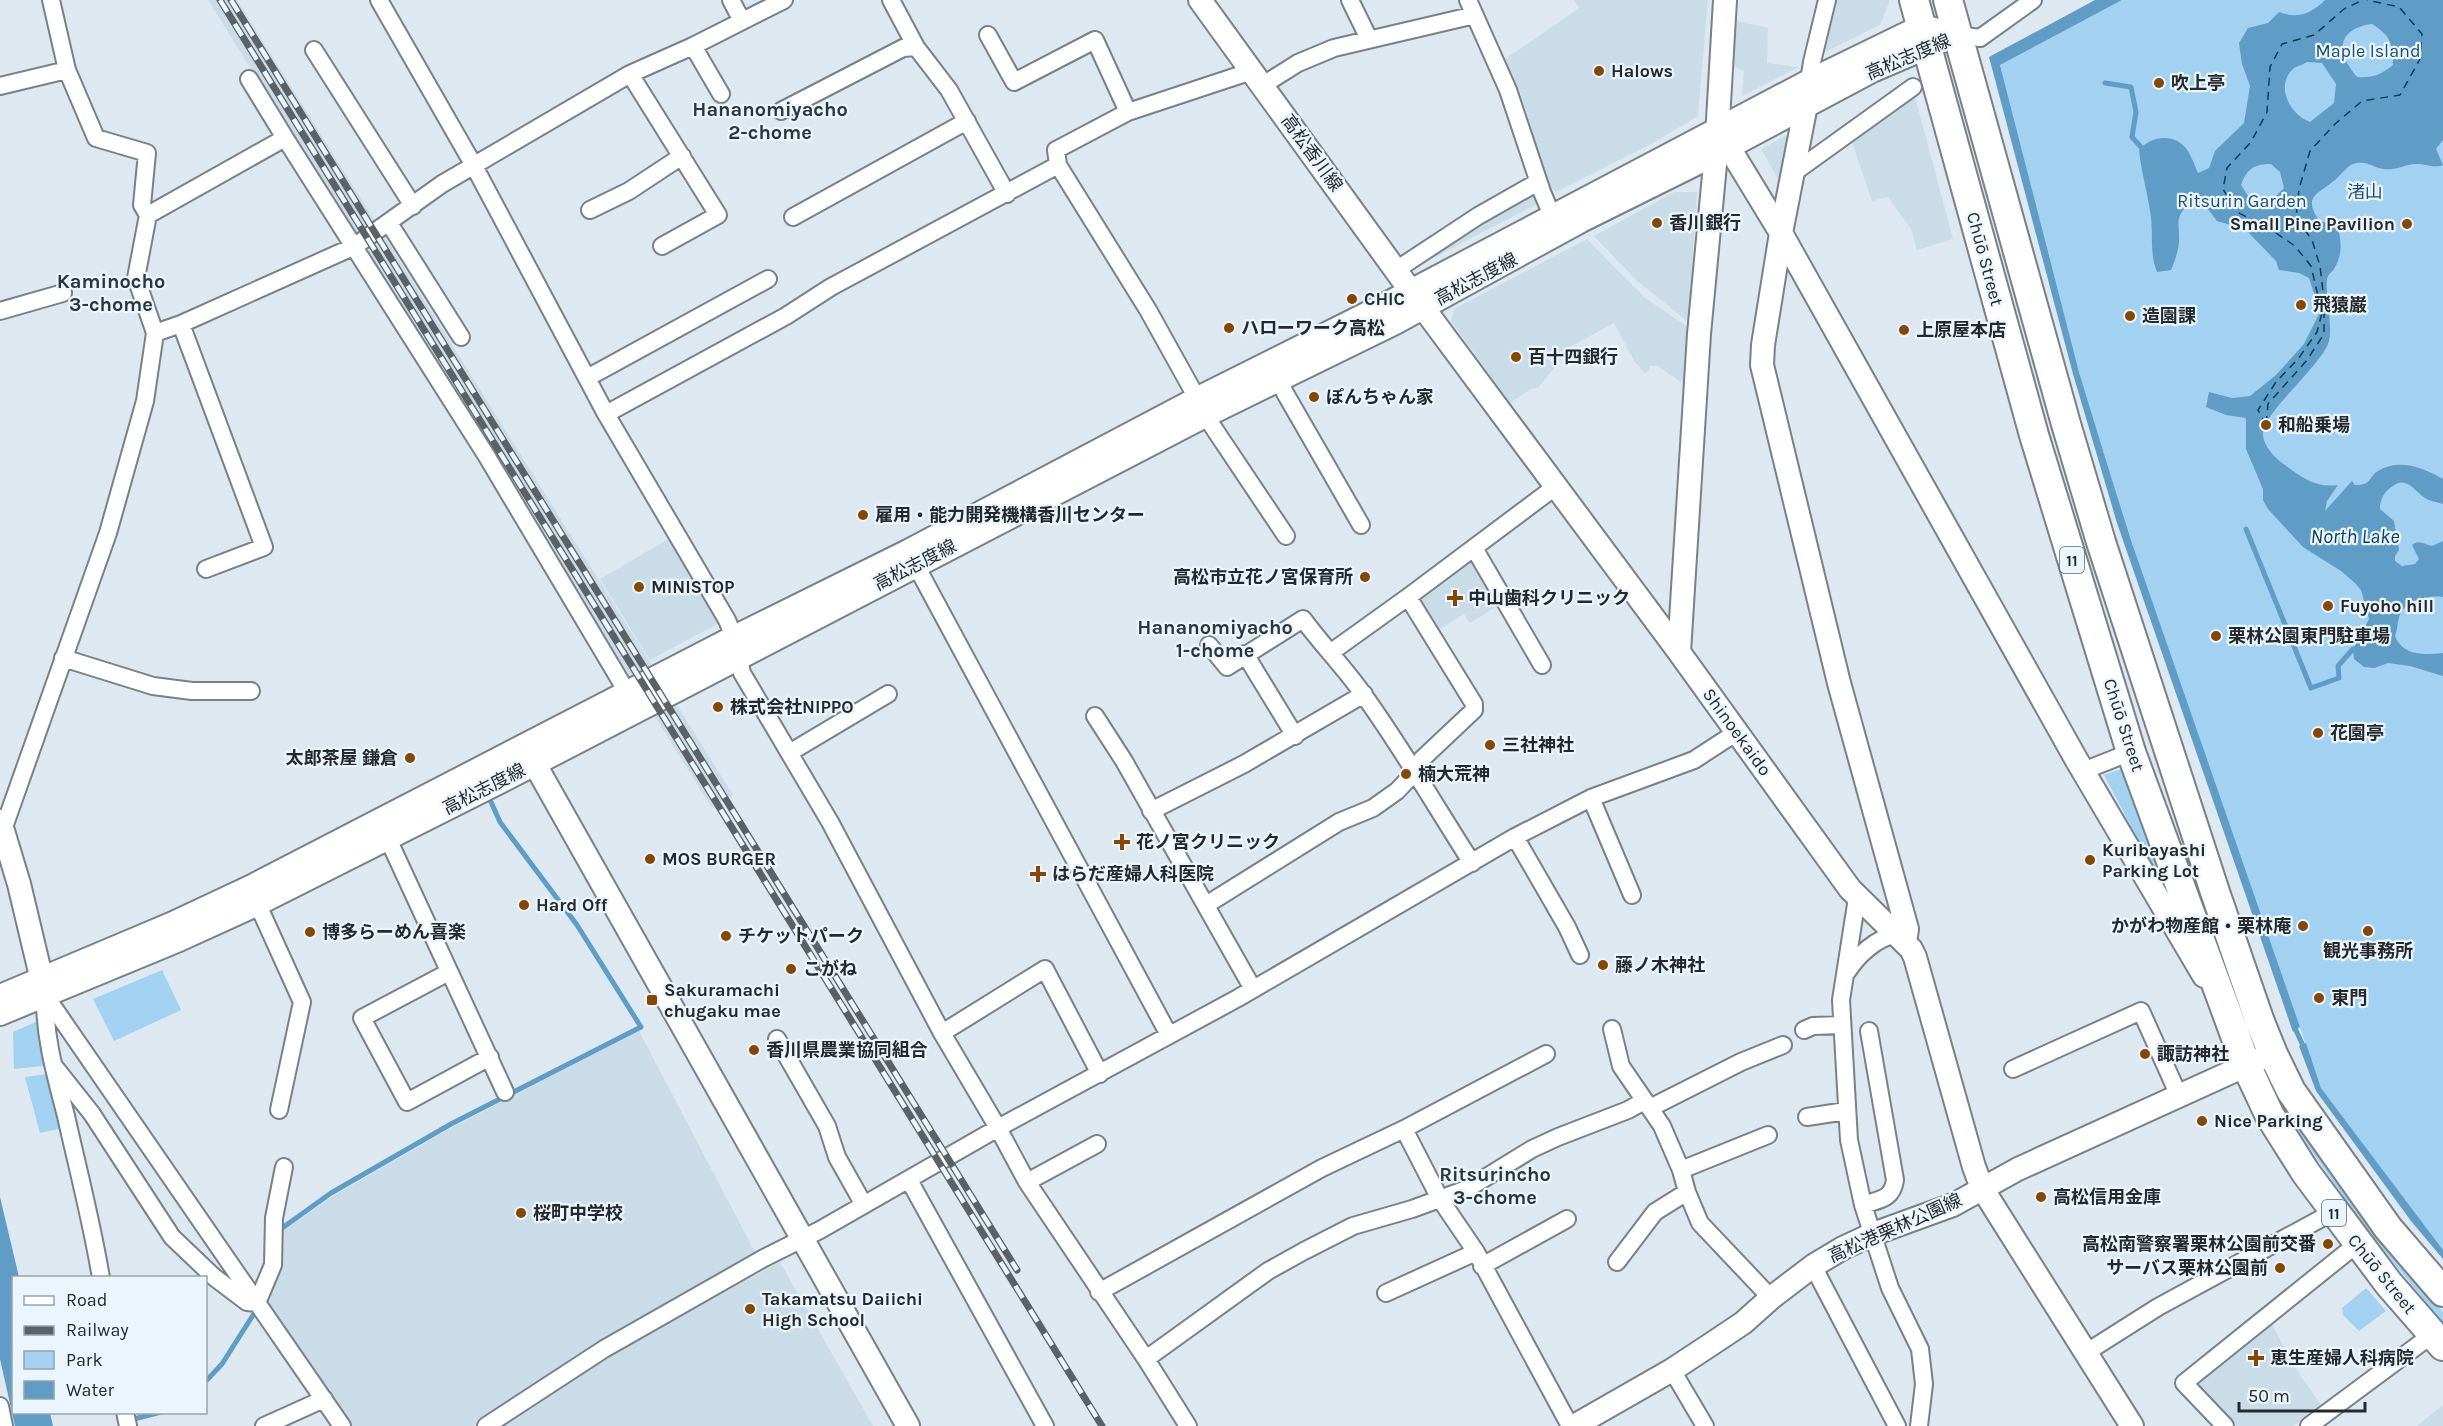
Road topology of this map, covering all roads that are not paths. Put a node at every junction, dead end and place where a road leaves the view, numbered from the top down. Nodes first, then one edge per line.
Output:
1 (51, 0) edge
2 (379, 0) edge
3 (731, 0) edge
4 (784, 0) edge
5 (891, 0) edge
6 (1200, 0) edge
7 (1350, 0) edge
8 (1725, 0) edge
9 (1827, 0) edge
10 (1948, 0) edge
11 (2033, 0) edge
12 (1472, 8) edge
13 (742, 21) junction
14 (1922, 24) edge
15 (987, 35) dead end
16 (1958, 35) junction
17 (1369, 39) junction
18 (693, 46) junction
19 (916, 47) junction
20 (314, 51) dead end
21 (67, 70) junction
22 (630, 74) junction
23 (1257, 78) junction
24 (249, 80) dead end
25 (1809, 81) junction
26 (0, 86) edge
27 (1913, 87) dead end
28 (721, 94) dead end
29 (1806, 105) junction
30 (781, 111) dead end
31 (1128, 112) junction
32 (967, 122) junction
33 (285, 138) junction
34 (1721, 143) junction
35 (682, 156) junction
36 (473, 164) junction
37 (1058, 165) junction
38 (1792, 174) junction
39 (1538, 182) junction
40 (1007, 194) junction
41 (413, 206) junction
42 (590, 210) dead end
43 (148, 215) junction
44 (793, 217) dead end
45 (389, 223) junction
46 (1556, 224) junction
47 (1781, 233) junction
48 (355, 246) junction
49 (662, 246) dead end
50 (1396, 270) junction
51 (768, 279) dead end
52 (63, 293) dead end
53 (1417, 299) junction
54 (0, 311) edge
55 (181, 324) junction
56 (155, 333) junction
57 (461, 337) dead end
58 (1275, 370) junction
59 (587, 378) junction
60 (1202, 406) junction
61 (606, 414) junction
62 (1555, 487) junction
63 (1361, 525) dead end
64 (1286, 536) dead end
65 (1474, 548) junction
66 (911, 558) junction
67 (206, 569) dead end
68 (1683, 578) junction
69 (1408, 597) junction
70 (1644, 606) junction
71 (1209, 645) dead end
72 (736, 647) junction
73 (1679, 652) junction
74 (1330, 653) junction
75 (1245, 654) junction
76 (63, 658) junction
77 (1542, 665) dead end
78 (251, 691) dead end
79 (627, 692) junction
80 (888, 694) dead end
81 (1364, 694) junction
82 (1095, 716) dead end
83 (1737, 732) junction
84 (1295, 736) junction
85 (2131, 752) junction
86 (789, 753) junction
87 (529, 755) junction
88 (2083, 771) junction
89 (1414, 773) junction
90 (1591, 798) junction
91 (1151, 811) junction
92 (1, 825) edge
93 (384, 829) junction
94 (1515, 837) junction
95 (1472, 863) junction
96 (254, 895) junction
97 (1632, 896) dead end
98 (1857, 898) junction
99 (1206, 905) junction
100 (1901, 938) junction
101 (1580, 955) dead end
102 (450, 972) junction
103 (1846, 974) junction
104 (43, 987) junction
105 (1253, 989) junction
106 (0, 996) edge
107 (0, 1014) edge
108 (2227, 1015) junction
109 (1841, 1025) junction
110 (1612, 1029) dead end
111 (1804, 1030) dead end
112 (1869, 1031) dead end
113 (942, 1033) junction
114 (1169, 1035) junction
115 (777, 1039) dead end
116 (1783, 1045) dead end
117 (1546, 1054) dead end
118 (2273, 1054) junction
119 (490, 1057) junction
120 (2246, 1065) junction
121 (54, 1066) junction
122 (2013, 1069) dead end
123 (1100, 1074) junction
124 (506, 1092) dead end
125 (2178, 1096) junction
126 (1647, 1104) junction
127 (279, 1110) dead end
128 (1846, 1111) junction
129 (1807, 1118) dead end
130 (998, 1128) junction
131 (1404, 1129) junction
132 (1768, 1135) dead end
133 (1097, 1144) dead end
134 (284, 1167) dead end
135 (1681, 1170) junction
136 (909, 1180) junction
137 (1027, 1182) junction
138 (1982, 1188) junction
139 (1686, 1192) junction
140 (1440, 1199) junction
141 (864, 1205) junction
142 (1863, 1205) junction
143 (2333, 1212) junction
144 (1567, 1219) dead end
145 (1872, 1234) junction
146 (801, 1239) junction
147 (2357, 1244) junction
148 (1479, 1259) junction
149 (1617, 1262) dead end
150 (1813, 1266) junction
151 (101, 1276) edge
152 (1099, 1292) junction
153 (2443, 1292) edge
154 (1386, 1293) dead end
155 (1771, 1298) junction
156 (257, 1303) junction
157 (2438, 1340) edge
158 (2086, 1352) junction
159 (1146, 1359) junction
160 (1672, 1370) junction
161 (324, 1399) junction
162 (0, 1406) edge
163 (4, 1426) edge
164 (264, 1426) edge
165 (342, 1426) edge
166 (486, 1426) edge
167 (908, 1426) edge
168 (1045, 1426) edge
169 (1188, 1426) edge
170 (1572, 1426) edge
171 (1705, 1426) edge
172 (1897, 1426) edge
173 (1919, 1426) edge
174 (2132, 1426) edge
175 (2225, 1426) edge
176 (2309, 1426) edge

1 - 21 street
2 - 36 street
3 - 13 street
4 - 13 street
5 - 19 street
6 - 23 main road, 高松香川線
7 - 17 street
8 - 34 main road
9 - 25 street
10 - 16 highway, 11
11 - 16 street
12 - 17 street
12 - 39 street
13 - 18 street
14 - 16 main road, 高松志度線
14 - 25 main road, 高松志度線
14 - 29 main road, 高松志度線
14 - 85 highway, Chūō Street / 11
15 - 31 street
16 - 118 highway, Chūō Street / 11
17 - 23 street
18 - 22 street
18 - 28 street
19 - 30 street
19 - 32 street
20 - 41 street
21 - 26 street
21 - 43 street
22 - 35 street
22 - 36 street
23 - 31 street
23 - 50 main road, 高松香川線
24 - 33 street
25 - 34 main road, 高松志度線
27 - 38 street
29 - 34 main road, 高松志度線
29 - 38 main road
31 - 37 street
32 - 40 street
32 - 44 street
33 - 43 street
33 - 48 street
34 - 46 main road, 高松志度線
34 - 47 main road
34 - 68 main road
35 - 42 street
35 - 49 street
36 - 41 street
36 - 59 street
37 - 40 street
37 - 60 street
38 - 47 main road
39 - 46 street
39 - 50 street
40 - 61 street
41 - 45 street
43 - 56 street
45 - 48 street
45 - 57 street
46 - 53 main road, 高松志度線
47 - 88 main road
47 - 100 main road
48 - 55 street
48 - 79 street
50 - 53 main road, 高松香川線
51 - 59 street
52 - 54 street
53 - 58 main road, 高松志度線
53 - 62 main road, Shinoekaido
55 - 56 street
55 - 67 street
56 - 76 street
58 - 60 main road, 高松志度線
58 - 63 street
59 - 61 street
60 - 64 street
60 - 66 main road, 高松志度線
61 - 72 street
62 - 65 street
62 - 70 main road, Shinoekaido
65 - 69 street
65 - 77 street
66 - 72 main road, 高松志度線
66 - 114 street
68 - 70 main road
68 - 73 main road
69 - 74 street
69 - 89 street
70 - 73 main road, Shinoekaido
71 - 75 street
72 - 79 main road, 高松志度線
72 - 86 street
72 - 87 main road, 高松志度線
73 - 83 main road, Shinoekaido
74 - 75 street
74 - 81 street
75 - 84 street
76 - 78 street
76 - 92 street
79 - 87 main road, 高松志度線
80 - 86 street
81 - 84 street
81 - 89 street
82 - 91 street
83 - 90 street
83 - 98 main road, Shinoekaido
84 - 91 street
85 - 88 street
85 - 108 highway, Chūō Street / 11
86 - 113 street
87 - 93 main road, 高松志度線
87 - 146 main road
88 - 108 main road
89 - 95 street
89 - 99 street
90 - 94 street
90 - 97 street
91 - 99 street
92 - 104 main road
93 - 96 main road, 高松志度線
93 - 102 street
94 - 95 street
94 - 101 street
95 - 105 street
96 - 104 main road, 高松志度線
96 - 127 street
98 - 100 main road, Shinoekaido
98 - 103 street
99 - 105 street
100 - 103 street
100 - 138 main road, Shinoekaido
102 - 119 street
102 - 119 street
103 - 109 street
104 - 106 main road, 高松志度線
104 - 107 main road, 高松志度線
104 - 121 street
104 - 156 street
105 - 114 street
108 - 120 highway, Chūō Street / 11
109 - 111 street
109 - 128 street
110 - 126 street
112 - 142 street
113 - 123 street
113 - 130 street
114 - 123 street
115 - 141 street
116 - 126 street
117 - 131 street
118 - 120 main road, 高松港栗林公園線
118 - 153 highway, Chūō Street / 11
119 - 124 street
120 - 125 main road, 高松港栗林公園線
120 - 143 highway, Chūō Street / 11
121 - 151 street
121 - 156 street
122 - 125 street
123 - 130 street
125 - 138 main road, 高松港栗林公園線
126 - 135 street
126 - 140 street
128 - 129 street
128 - 142 street
130 - 136 street
130 - 137 street
131 - 140 street
131 - 152 street
132 - 135 street
133 - 137 street
134 - 156 street
135 - 139 street
136 - 141 street
136 - 168 street
137 - 152 street
138 - 145 main road, 高松港栗林公園線
138 - 158 main road, Shinoekaido
139 - 149 street
139 - 155 street
140 - 148 street
140 - 159 street
141 - 146 street
142 - 145 street
143 - 147 highway, Chūō Street / 11
143 - 158 street
144 - 148 street
145 - 150 main road, 高松港栗林公園線
145 - 173 street
146 - 166 street
146 - 167 main road
147 - 157 highway, Chūō Street / 11
147 - 175 street
148 - 154 street
148 - 170 street
150 - 155 main road, 高松港栗林公園線
150 - 172 street
152 - 159 street
155 - 160 main road, 高松港栗林公園線
156 - 161 street
157 - 176 street
158 - 174 main road, Shinoekaido
159 - 169 street
160 - 170 main road, 高松港栗林公園線
160 - 171 street
161 - 164 street
161 - 165 street
162 - 163 street

